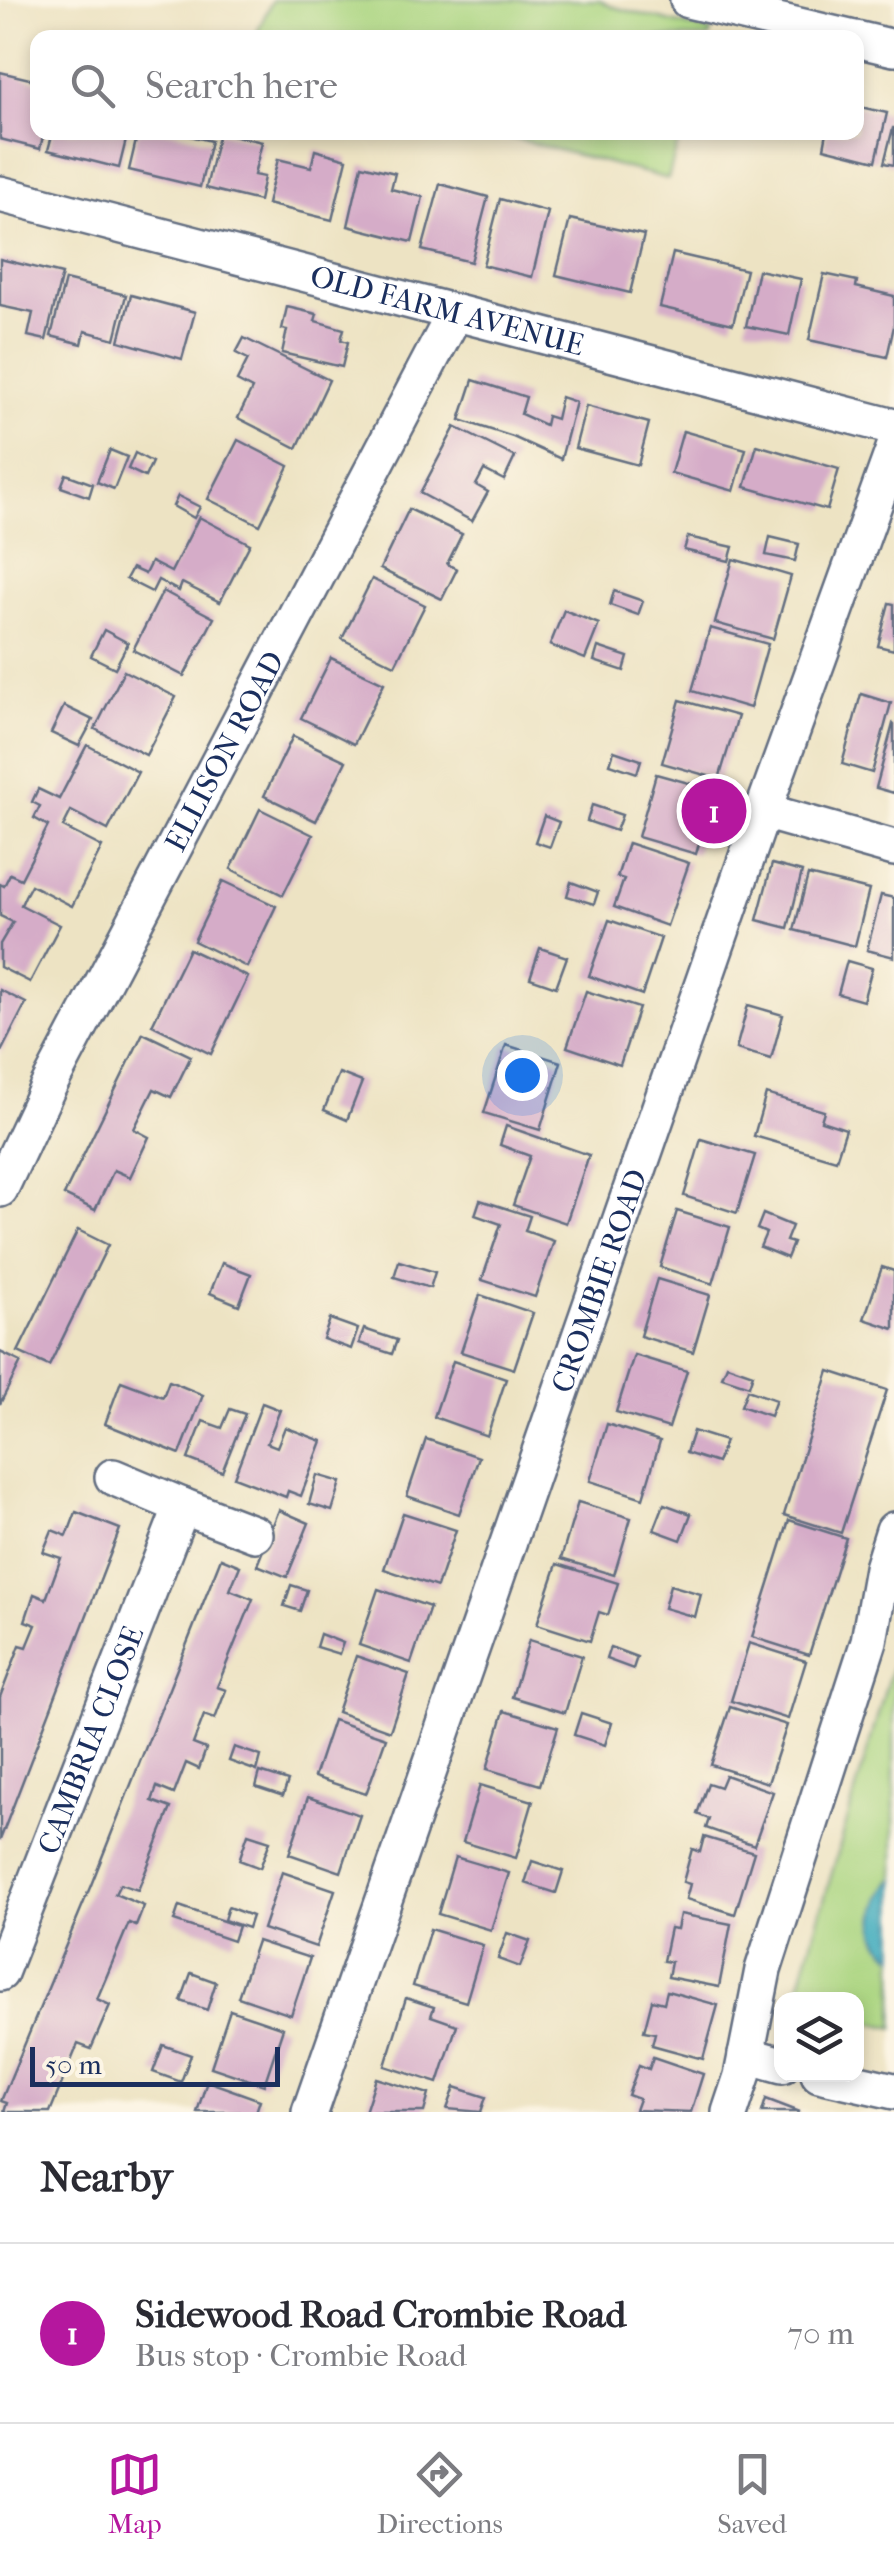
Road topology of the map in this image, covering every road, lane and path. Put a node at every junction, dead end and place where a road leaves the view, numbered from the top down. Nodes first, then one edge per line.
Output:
1 (688, 0) edge
2 (818, 30) edge
3 (864, 41) edge
4 (894, 48) edge
5 (0, 194) edge
6 (454, 313) junction
7 (894, 427) edge
8 (894, 450) edge
9 (763, 810) junction
10 (894, 848) edge
11 (0, 1189) edge
12 (113, 1476) dead end
13 (182, 1506) junction
14 (894, 1530) edge
15 (255, 1534) dead end
16 (0, 1974) edge
17 (746, 2055) junction
18 (774, 2063) edge
19 (854, 2082) edge
20 (894, 2091) edge
21 (310, 2112) edge
22 (730, 2112) edge

1 - 2 street
3 - 4 street
5 - 6 street, OLD FARM AVENUE
6 - 7 street, OLD FARM AVENUE
6 - 11 street, ELLISON ROAD
8 - 9 street, CROMBIE ROAD
9 - 10 street
9 - 21 street, CROMBIE ROAD
12 - 13 street
13 - 15 street
13 - 16 street, CAMBRIA CLOSE
14 - 17 street
17 - 18 street
17 - 22 street
19 - 20 street

